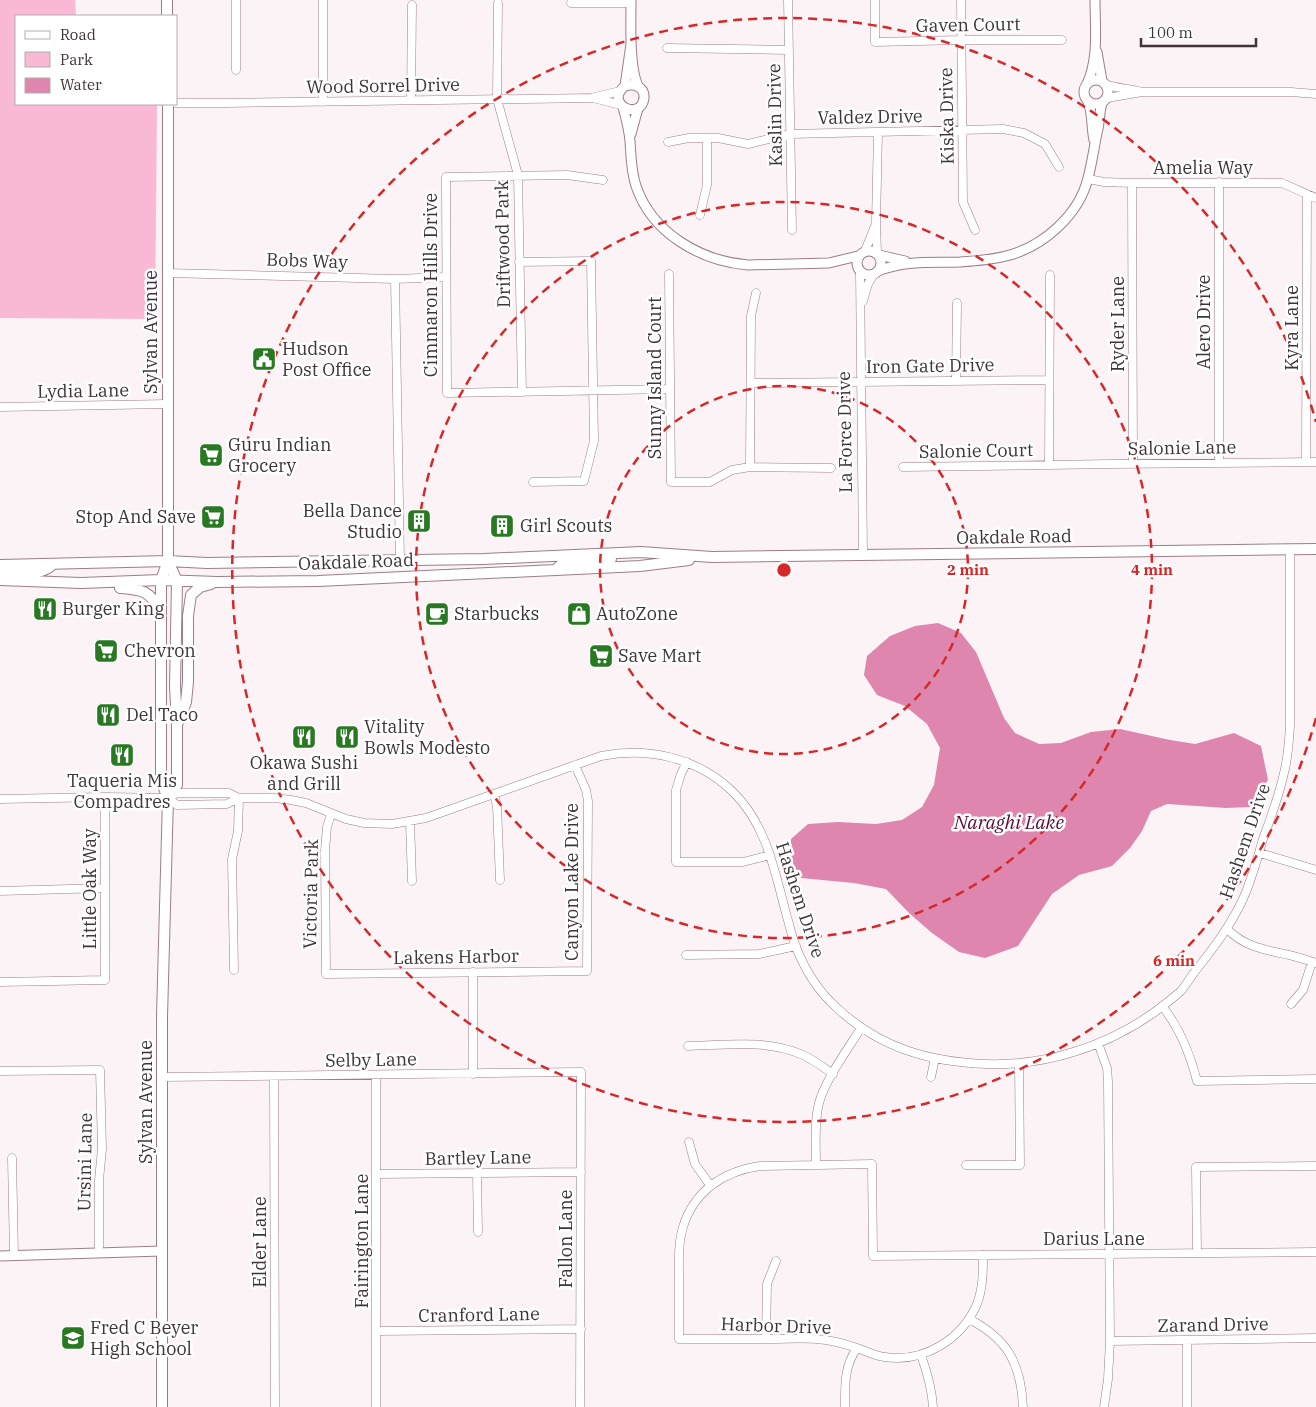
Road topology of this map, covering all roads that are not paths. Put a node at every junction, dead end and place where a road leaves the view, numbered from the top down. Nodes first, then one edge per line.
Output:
1 (168, 0) edge
2 (236, 0) edge
3 (323, 0) edge
4 (788, 0) edge
5 (875, 0) edge
6 (961, 0) edge
7 (1095, 0) edge
8 (631, 1) edge
9 (570, 3) dead end
10 (498, 4) dead end
11 (412, 5) dead end
12 (168, 15) edge
13 (962, 40) junction
14 (1062, 40) dead end
15 (631, 44) junction
16 (1095, 46) junction
17 (666, 48) dead end
18 (788, 50) junction
19 (236, 70) dead end
20 (1104, 83) junction
21 (1087, 84) junction
22 (638, 86) junction
23 (622, 89) junction
24 (1142, 92) junction
25 (1316, 94) edge
26 (591, 98) junction
27 (497, 99) junction
28 (411, 100) junction
29 (1104, 100) junction
30 (323, 102) junction
31 (1088, 102) junction
32 (178, 103) edge
33 (168, 105) edge
34 (622, 106) junction
35 (638, 108) junction
36 (962, 130) junction
37 (878, 132) junction
38 (790, 134) junction
39 (707, 138) junction
40 (630, 139) junction
41 (668, 142) dead end
42 (1094, 142) junction
43 (1059, 167) dead end
44 (518, 175) junction
45 (1088, 179) junction
46 (603, 180) dead end
47 (1219, 182) junction
48 (1132, 183) junction
49 (1307, 194) junction
50 (1316, 198) edge
51 (700, 215) dead end
52 (876, 222) junction
53 (792, 230) dead end
54 (975, 230) dead end
55 (862, 253) junction
56 (878, 254) junction
57 (519, 262) junction
58 (910, 262) junction
59 (829, 263) junction
60 (859, 270) junction
61 (167, 273) junction
62 (876, 273) junction
63 (670, 274) dead end
64 (1050, 275) dead end
65 (446, 277) junction
66 (395, 278) junction
67 (756, 293) dead end
68 (957, 303) dead end
69 (860, 308) junction
70 (1049, 380) junction
71 (956, 381) junction
72 (861, 382) junction
73 (751, 384) junction
74 (670, 389) junction
75 (593, 390) junction
76 (522, 392) junction
77 (167, 404) junction
78 (0, 407) edge
79 (1219, 462) junction
80 (1306, 462) junction
81 (1316, 462) edge
82 (1133, 464) junction
83 (1049, 465) junction
84 (750, 467) junction
85 (903, 467) dead end
86 (831, 468) dead end
87 (533, 482) dead end
88 (1290, 550) junction
89 (1316, 550) edge
90 (641, 552) junction
91 (863, 555) junction
92 (712, 557) junction
93 (400, 560) junction
94 (168, 561) junction
95 (54, 563) junction
96 (0, 565) edge
97 (555, 570) junction
98 (0, 575) edge
99 (0, 580) edge
100 (161, 580) junction
101 (177, 580) junction
102 (218, 582) junction
103 (102, 583) junction
104 (161, 610) junction
105 (178, 724) junction
106 (687, 762) junction
107 (575, 765) junction
108 (494, 794) junction
109 (105, 797) junction
110 (168, 798) junction
111 (239, 798) junction
112 (0, 799) edge
113 (331, 814) junction
114 (410, 822) junction
115 (1260, 853) junction
116 (770, 855) junction
117 (1316, 870) edge
118 (500, 880) dead end
119 (412, 881) dead end
120 (105, 888) junction
121 (0, 891) edge
122 (1226, 929) junction
123 (796, 946) junction
124 (686, 955) dead end
125 (1314, 962) edge
126 (234, 970) dead end
127 (587, 971) joint
128 (473, 972) junction
129 (326, 974) joint
130 (0, 982) edge
131 (1291, 1004) dead end
132 (1162, 1006) junction
133 (861, 1028) junction
134 (1098, 1043) junction
135 (688, 1046) dead end
136 (935, 1058) junction
137 (1019, 1063) junction
138 (0, 1071) edge
139 (581, 1072) joint
140 (474, 1074) junction
141 (833, 1074) junction
142 (376, 1075) junction
143 (274, 1076) junction
144 (931, 1077) dead end
145 (163, 1078) junction
146 (1316, 1079) edge
147 (689, 1142) dead end
148 (12, 1158) dead end
149 (816, 1165) junction
150 (966, 1165) dead end
151 (1316, 1166) edge
152 (477, 1172) junction
153 (580, 1172) junction
154 (376, 1174) junction
155 (710, 1185) junction
156 (478, 1232) dead end
157 (162, 1251) junction
158 (1316, 1252) edge
159 (1197, 1253) junction
160 (99, 1254) junction
161 (1109, 1254) junction
162 (983, 1255) junction
163 (0, 1256) edge
164 (14, 1256) junction
165 (776, 1262) dead end
166 (969, 1319) junction
167 (580, 1329) junction
168 (377, 1331) junction
169 (1316, 1338) edge
170 (766, 1339) junction
171 (1187, 1340) junction
172 (1110, 1341) junction
173 (857, 1348) junction
174 (921, 1355) junction
175 (162, 1407) edge
176 (275, 1407) edge
177 (376, 1407) edge
178 (580, 1407) edge
179 (845, 1407) edge
180 (933, 1407) edge
181 (1023, 1407) edge
182 (1104, 1407) edge
183 (1187, 1407) edge

1 - 12 main road
2 - 19 street
3 - 30 street
4 - 18 street, Kaslin Drive
5 - 13 street, Gaven Court
6 - 13 street, Kiska Drive
7 - 16 street
8 - 9 street
8 - 15 street
10 - 27 street, Driftwood Park
11 - 28 street
13 - 14 street, Gaven Court
13 - 36 street, Kiska Drive
15 - 22 street
15 - 23 street
16 - 20 street
16 - 21 street
17 - 18 street
18 - 38 street, Kaslin Drive
20 - 21 street
20 - 24 street
20 - 29 street
21 - 31 street
22 - 23 street
22 - 35 street
23 - 26 street, Wood Sorrel Drive
23 - 34 street
24 - 25 street
24 - 29 street
26 - 27 street, Wood Sorrel Drive
26 - 34 street, Wood Sorrel Drive
27 - 28 street, Wood Sorrel Drive
27 - 44 street, Driftwood Park
28 - 30 street, Wood Sorrel Drive
29 - 31 street
29 - 42 street
30 - 32 street, Wood Sorrel Drive
31 - 42 street
33 - 61 main road, Sylvan Avenue
34 - 35 street
34 - 40 street
35 - 40 street
36 - 37 street, Valdez Drive
36 - 43 street, Valdez Drive
36 - 54 street, Kiska Drive
37 - 38 street, Valdez Drive
37 - 52 street, La Force Drive
38 - 39 street, Valdez Drive
38 - 53 street, Kaslin Drive
39 - 41 street, Valdez Drive
39 - 51 street
40 - 59 street
42 - 45 street
44 - 46 street
44 - 57 street, Driftwood Park
44 - 65 street, Cimmaron Hills Drive
45 - 48 street, Amelia Way
45 - 58 street
47 - 48 street, Amelia Way
47 - 49 street, Amelia Way
47 - 79 street, Alero Drive
48 - 82 street, Ryder Lane
49 - 50 street, Amelia Way
49 - 80 street, Kyra Lane
52 - 55 street, La Force Drive
52 - 56 street, La Force Drive
55 - 56 street
55 - 59 street
55 - 60 street, La Force Drive
56 - 58 street
56 - 62 street, La Force Drive
57 - 75 street
57 - 76 street, Driftwood Park
58 - 62 street
59 - 60 street
60 - 62 street
60 - 69 street, La Force Drive
61 - 66 street, Bobs Way
61 - 77 main road, Sylvan Avenue
62 - 69 street, La Force Drive
63 - 74 street, Sunny Island Court
64 - 70 street
65 - 66 street, Bobs Way
65 - 76 street, Cimmaron Hills Drive
66 - 93 street
67 - 73 street
68 - 71 street
69 - 72 street, La Force Drive
70 - 71 street, Iron Gate Drive
70 - 83 street
71 - 72 street, Iron Gate Drive
72 - 73 street, Iron Gate Drive
72 - 91 street, La Force Drive
73 - 84 street
74 - 75 street
74 - 84 street, Sunny Island Court
75 - 76 street
75 - 87 street
77 - 78 street, Lydia Lane
77 - 94 main road, Sylvan Avenue
79 - 80 street, Salonie Lane
79 - 82 street, Salonie Lane
80 - 81 street, Salonie Lane
82 - 83 street, Salonie Lane
83 - 85 street, Salonie Court
84 - 86 street
88 - 89 main road, Oakdale Road
88 - 91 main road, Oakdale Road
88 - 115 street, Hashem Drive
90 - 92 main road, Oakdale Road
90 - 93 main road, Oakdale Road
90 - 97 main road
91 - 92 main road, Oakdale Road
92 - 97 main road, Oakdale Road
93 - 94 main road, Oakdale Road
94 - 95 main road, Oakdale Road
94 - 100 main road, Sylvan Avenue
94 - 101 main road, Sylvan Avenue
95 - 96 main road, Oakdale Road
95 - 98 main road
97 - 102 main road, Oakdale Road
99 - 103 main road, Oakdale Road
100 - 101 main road, Oakdale Road
100 - 103 main road, Oakdale Road
100 - 104 main road, Sylvan Avenue
101 - 102 main road, Oakdale Road
101 - 105 main road, Sylvan Avenue
102 - 105 main road
103 - 104 main road
104 - 110 main road, Sylvan Avenue
105 - 110 main road, Sylvan Avenue
106 - 107 street, Hashem Drive
106 - 116 street, Hashem Drive
106 - 116 street
107 - 108 street, Hashem Drive
107 - 127 street, Canyon Lake Drive
108 - 114 street, Hashem Drive
108 - 118 street
109 - 110 street
109 - 112 street
109 - 120 street, Little Oak Way
110 - 111 street, Hashem Drive
110 - 111 street
110 - 145 main road, Sylvan Avenue
111 - 113 street, Hashem Drive
111 - 126 street
113 - 114 street, Hashem Drive
113 - 129 street, Victoria Park
114 - 119 street
115 - 117 street
115 - 122 street, Hashem Drive
116 - 123 street, Hashem Drive
120 - 121 street
120 - 130 street, Little Oak Way
122 - 125 street
122 - 132 street, Hashem Drive
123 - 124 street
123 - 133 street, Hashem Drive
125 - 131 street
127 - 128 street, Lakens Harbor
128 - 129 street, Lakens Harbor
128 - 140 street
132 - 134 street, Hashem Drive
132 - 146 street
133 - 136 street, Hashem Drive
133 - 141 street
134 - 137 street, Hashem Drive
134 - 161 street
135 - 141 street
136 - 137 street, Hashem Drive
136 - 144 street
137 - 150 street
138 - 160 street, Ursini Lane
139 - 140 street, Selby Lane
139 - 153 street, Fallon Lane
140 - 142 street, Selby Lane
141 - 149 street
142 - 143 street, Selby Lane
142 - 154 street, Fairington Lane
143 - 145 street, Selby Lane
143 - 176 street, Elder Lane
145 - 157 main road, Sylvan Avenue
147 - 155 street
148 - 164 street
149 - 155 street
149 - 162 street, Darius Lane
151 - 159 street
152 - 153 street, Bartley Lane
152 - 154 street, Bartley Lane
152 - 156 street
153 - 167 street, Fallon Lane
154 - 168 street, Fairington Lane
155 - 170 street, Harbor Drive
157 - 160 street
157 - 175 main road, Sylvan Avenue
158 - 159 street, Darius Lane
159 - 161 street, Darius Lane
160 - 164 street
161 - 162 street, Darius Lane
161 - 172 street
162 - 166 street, Harbor Drive
163 - 164 street
165 - 170 street
166 - 174 street, Harbor Drive
166 - 181 street
167 - 168 street, Cranford Lane
167 - 178 street, Fallon Lane
168 - 177 street, Fairington Lane
169 - 171 street, Zarand Drive
170 - 173 street, Harbor Drive
171 - 172 street, Zarand Drive
171 - 183 street
172 - 182 street
173 - 174 street, Harbor Drive
173 - 179 street
174 - 180 street

